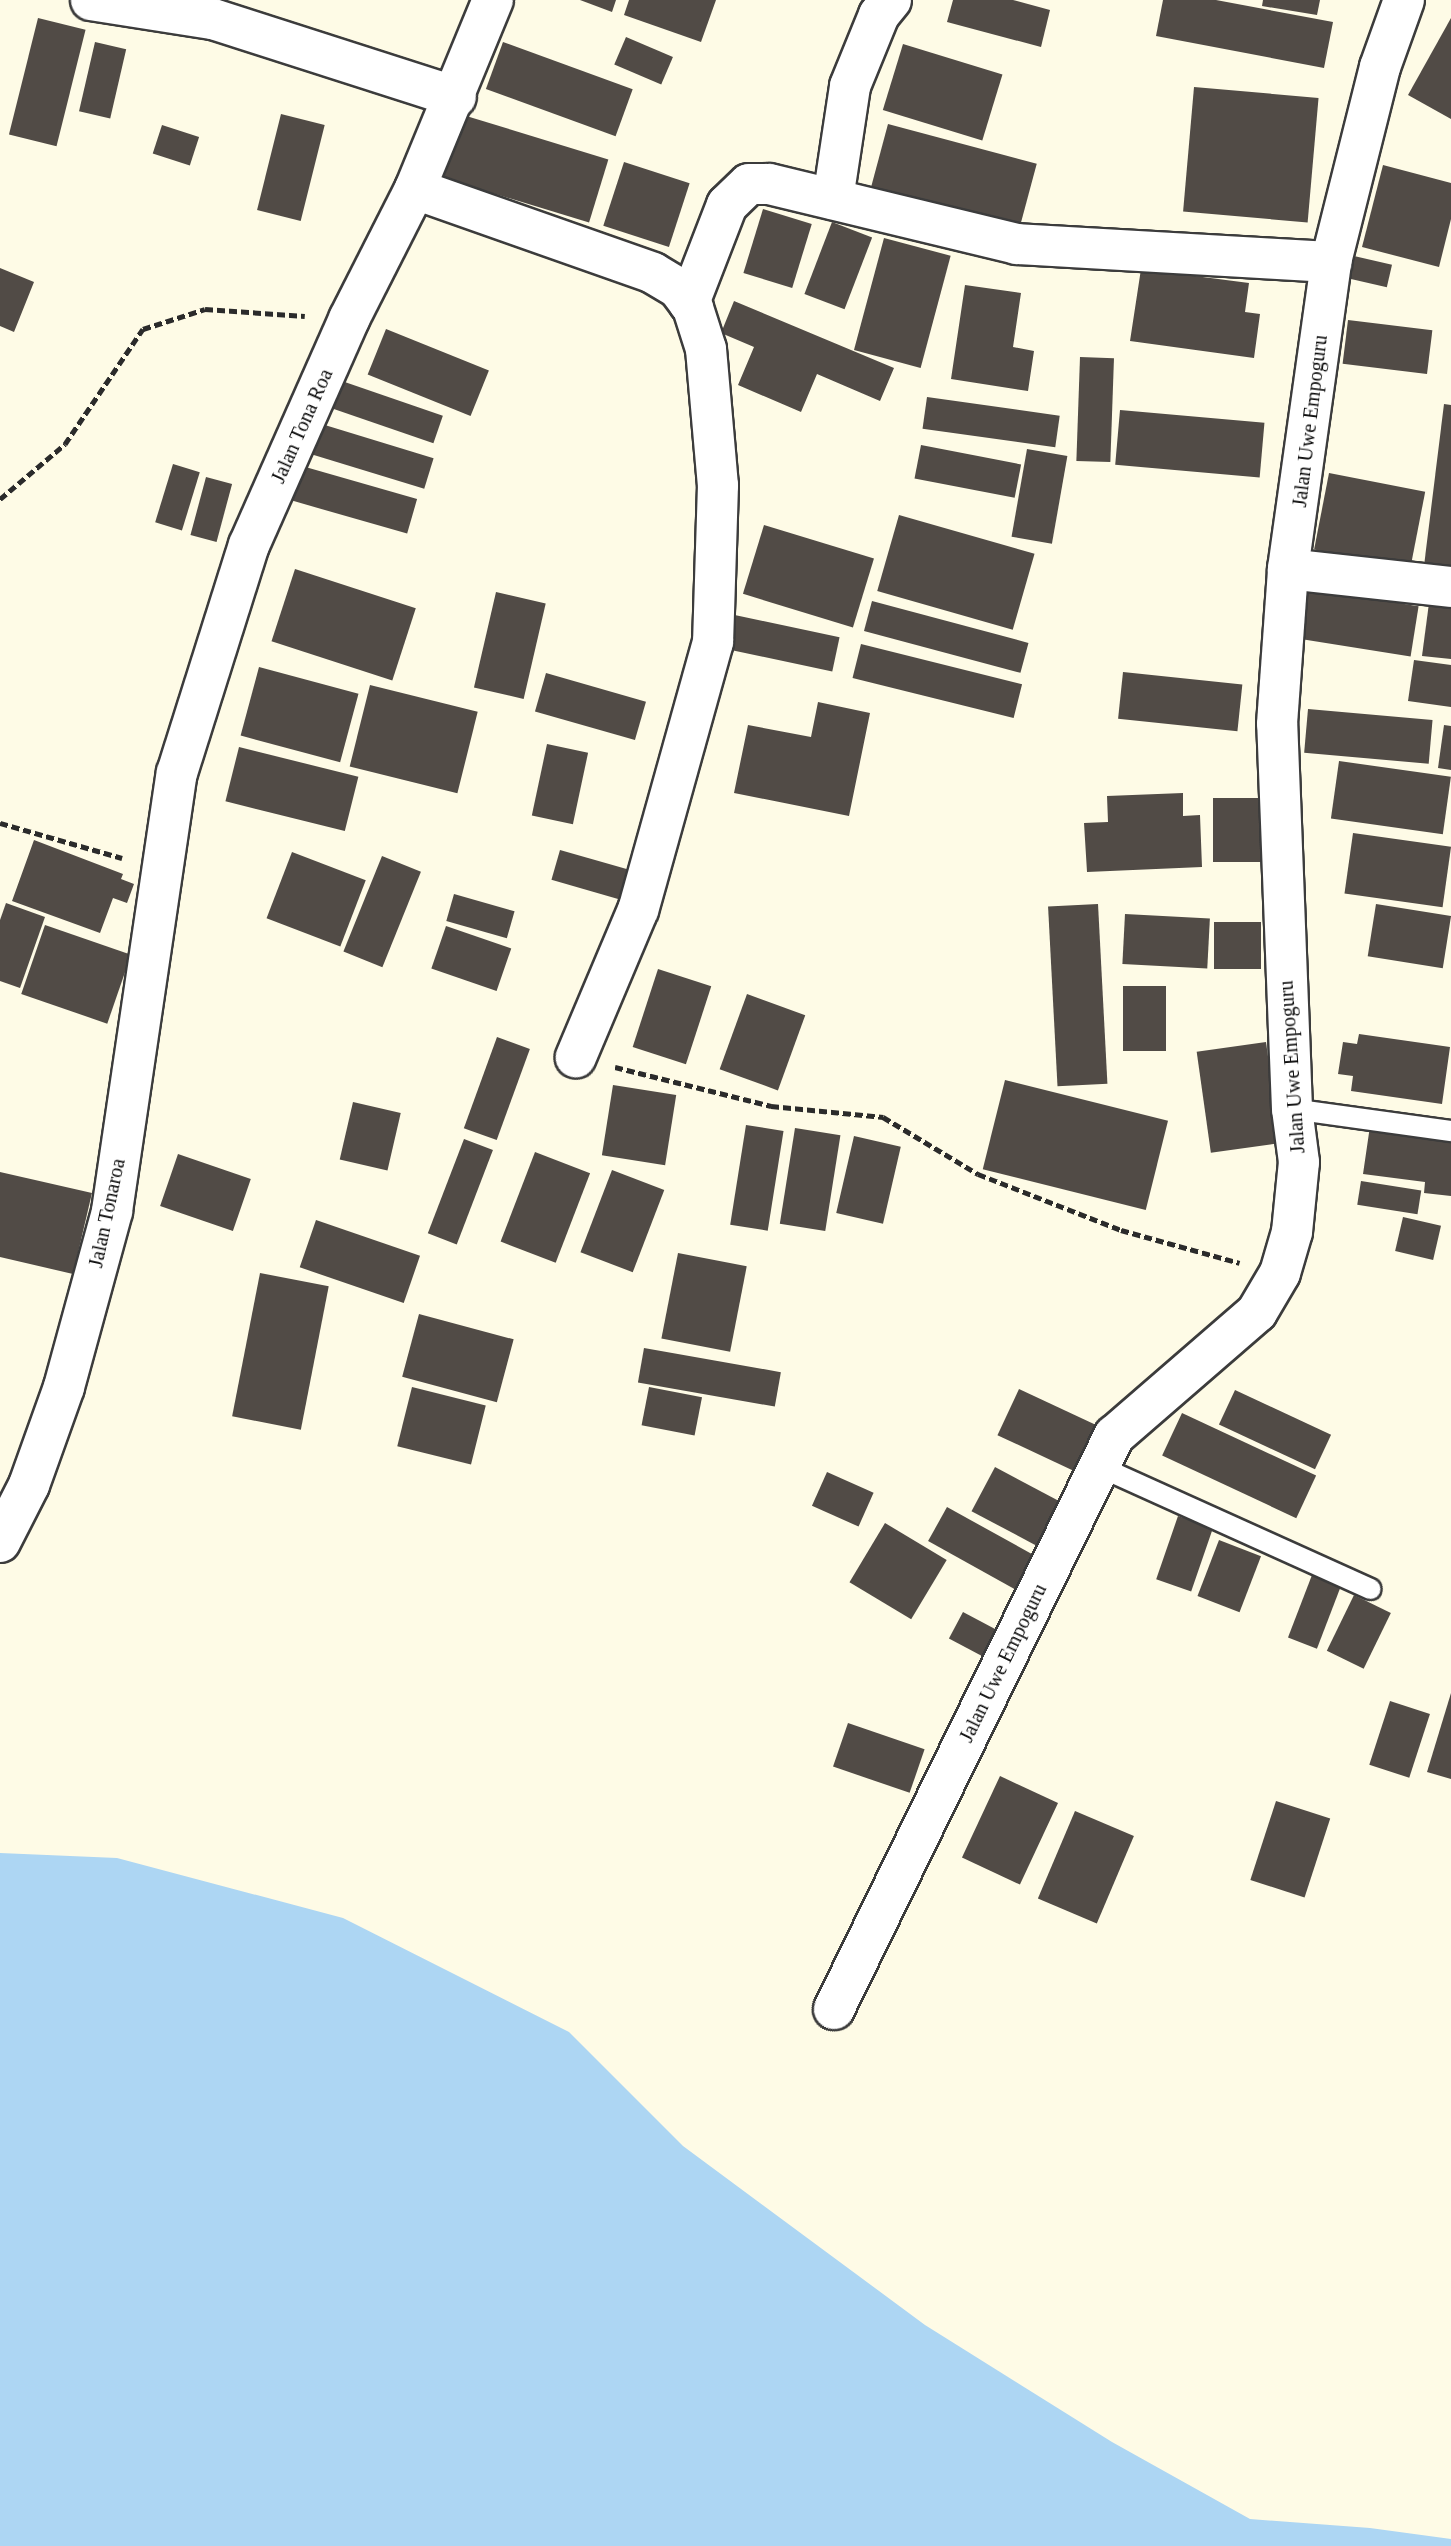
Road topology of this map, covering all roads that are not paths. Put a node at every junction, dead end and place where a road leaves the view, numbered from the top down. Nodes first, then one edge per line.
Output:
1 (91, 0) edge
2 (493, 0) edge
3 (891, 0) edge
4 (1404, 0) edge
5 (456, 97) junction
6 (415, 189) junction
7 (833, 199) junction
8 (1331, 262) junction
9 (689, 303) junction
10 (1288, 569) junction
11 (1451, 587) edge
12 (163, 869) joint
13 (576, 1057) road end
14 (1292, 1109) junction
15 (1451, 1131) edge
16 (1098, 1466) junction
17 (0, 1542) edge
18 (1371, 1589) dead end
19 (834, 2009) dead end

1 - 5 street
2 - 5 street, Jalan Tona Roa
3 - 7 street
4 - 8 street, Jalan Uwe Empoguru
5 - 6 street, Jalan Tona Roa
6 - 9 street
6 - 12 street, Jalan Tona Roa
7 - 8 street
7 - 9 street
8 - 10 street, Jalan Uwe Empoguru
9 - 13 street
10 - 11 street
10 - 14 street, Jalan Uwe Empoguru
12 - 17 street, Jalan Tonaroa
14 - 15 lane
14 - 16 street, Jalan Uwe Empoguru
16 - 18 lane
16 - 19 street, Jalan Uwe Empoguru

